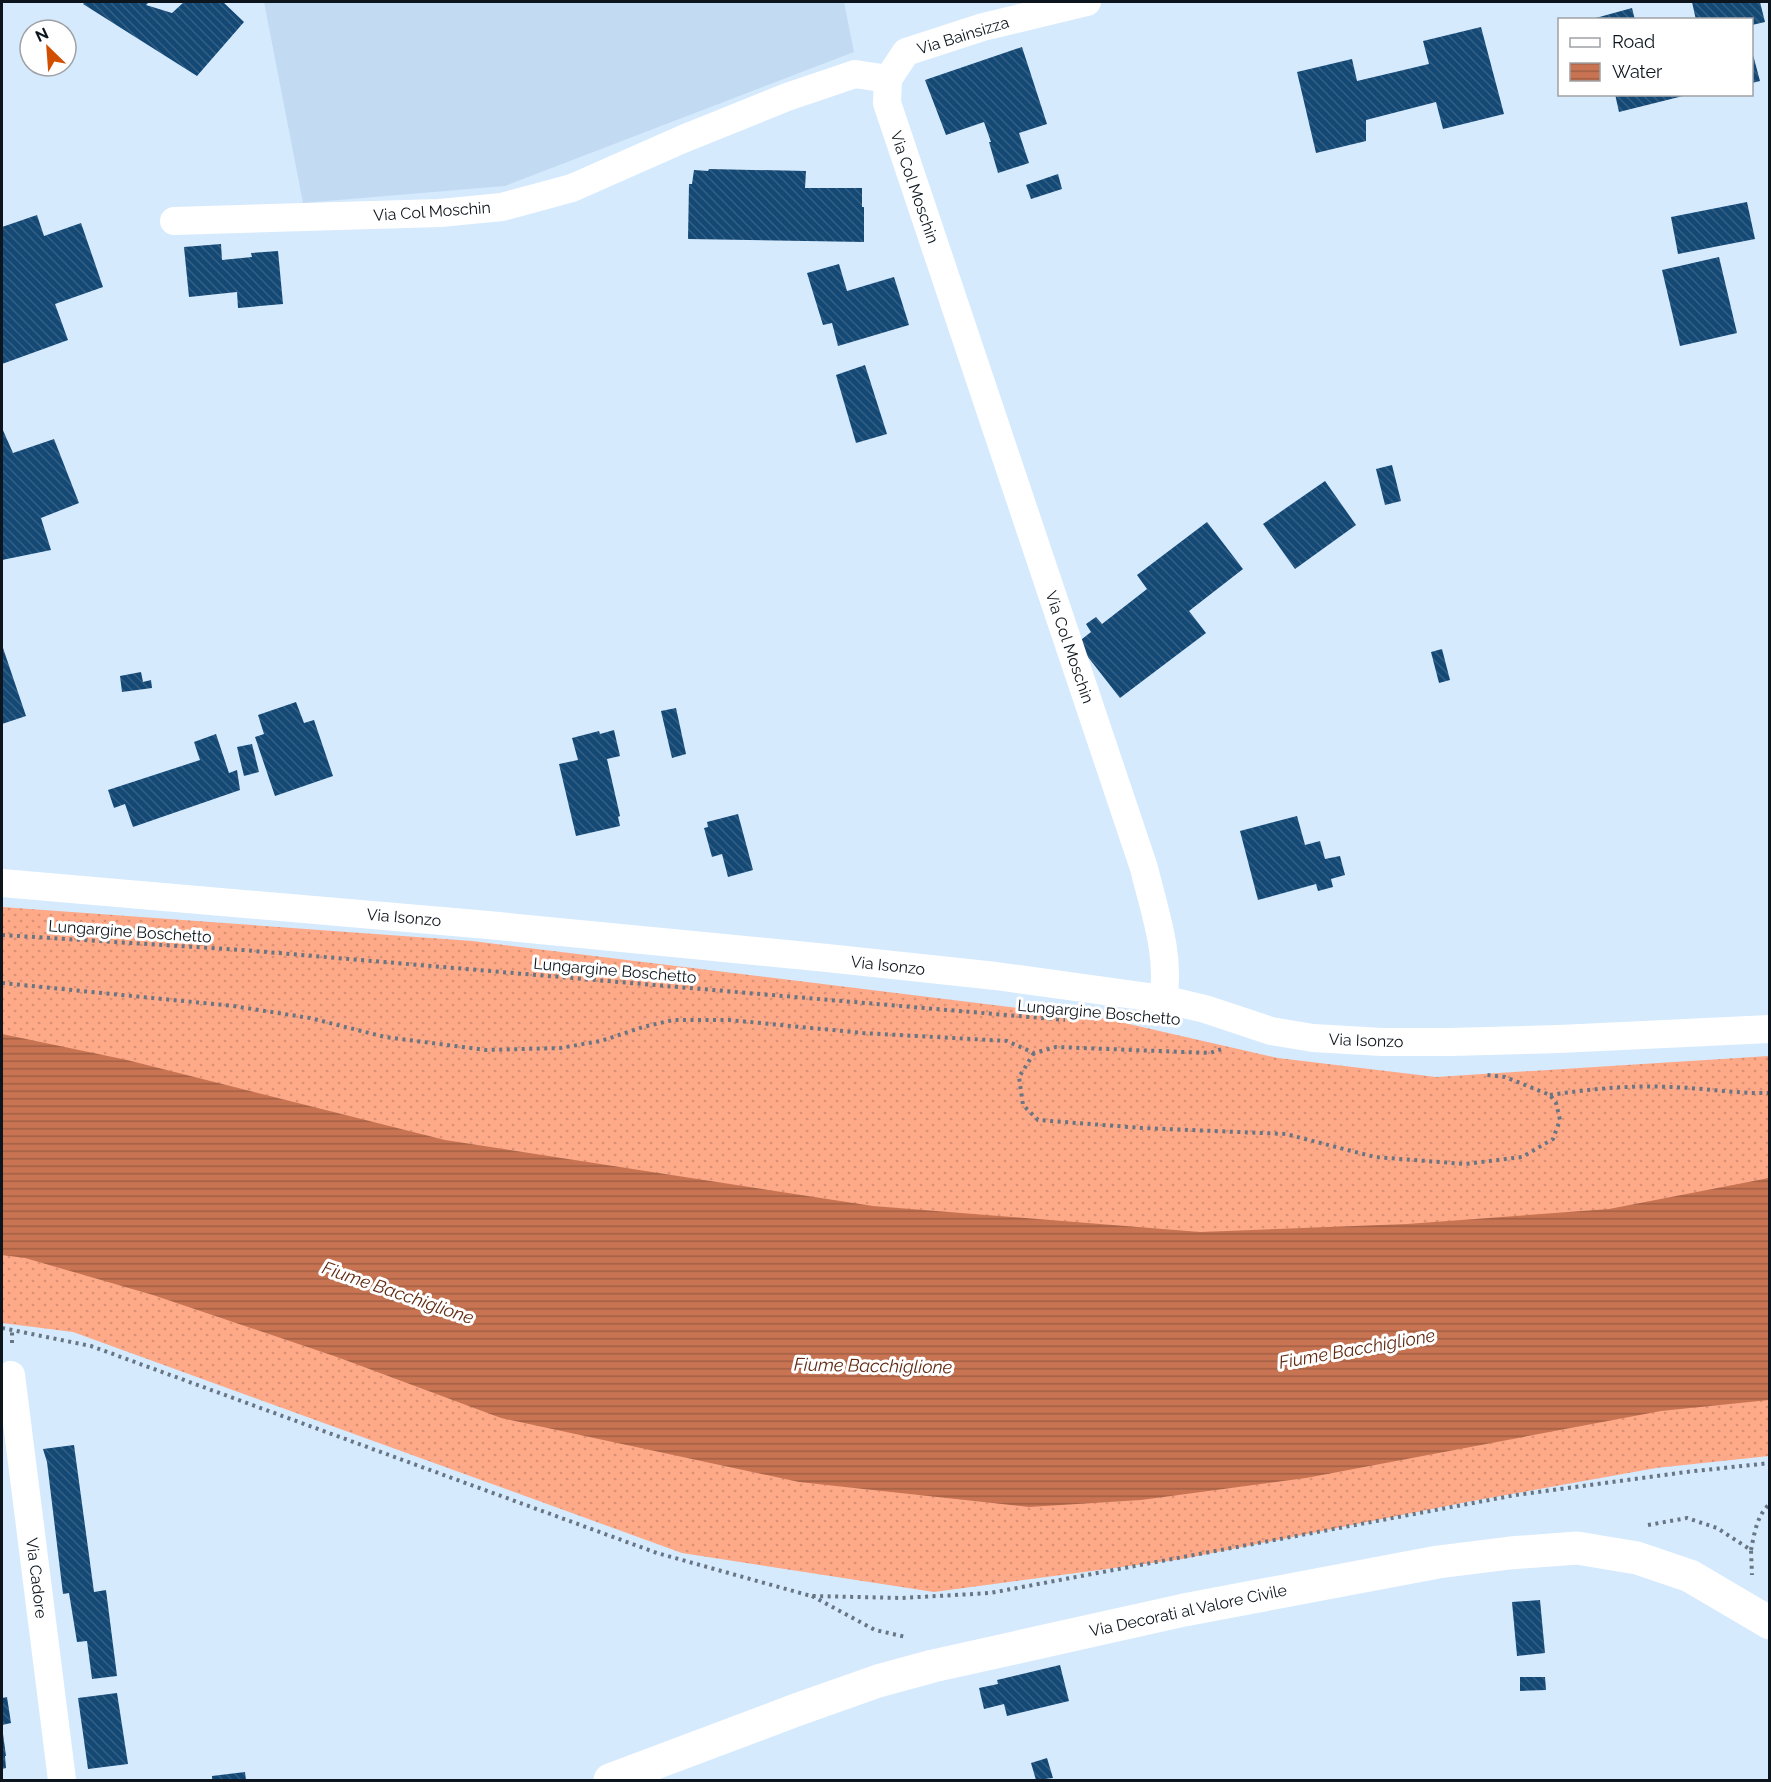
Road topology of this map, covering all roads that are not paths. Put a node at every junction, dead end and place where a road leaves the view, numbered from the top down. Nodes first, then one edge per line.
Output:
1 (1087, 2) edge
2 (888, 79) junction
3 (174, 221) dead end
4 (2, 883) edge
5 (1163, 999) junction
6 (1770, 1029) edge
7 (11, 1375) dead end
8 (1770, 1623) edge
9 (62, 1780) edge
10 (610, 1780) edge

1 - 2 street, Via Bainsizza
2 - 3 street, Via Col Moschin
2 - 5 street, Via Col Moschin
4 - 5 street, Via Isonzo
5 - 6 street, Via Isonzo
7 - 9 street, Via Cadore
8 - 10 street, Via Decorati al Valore Civile

